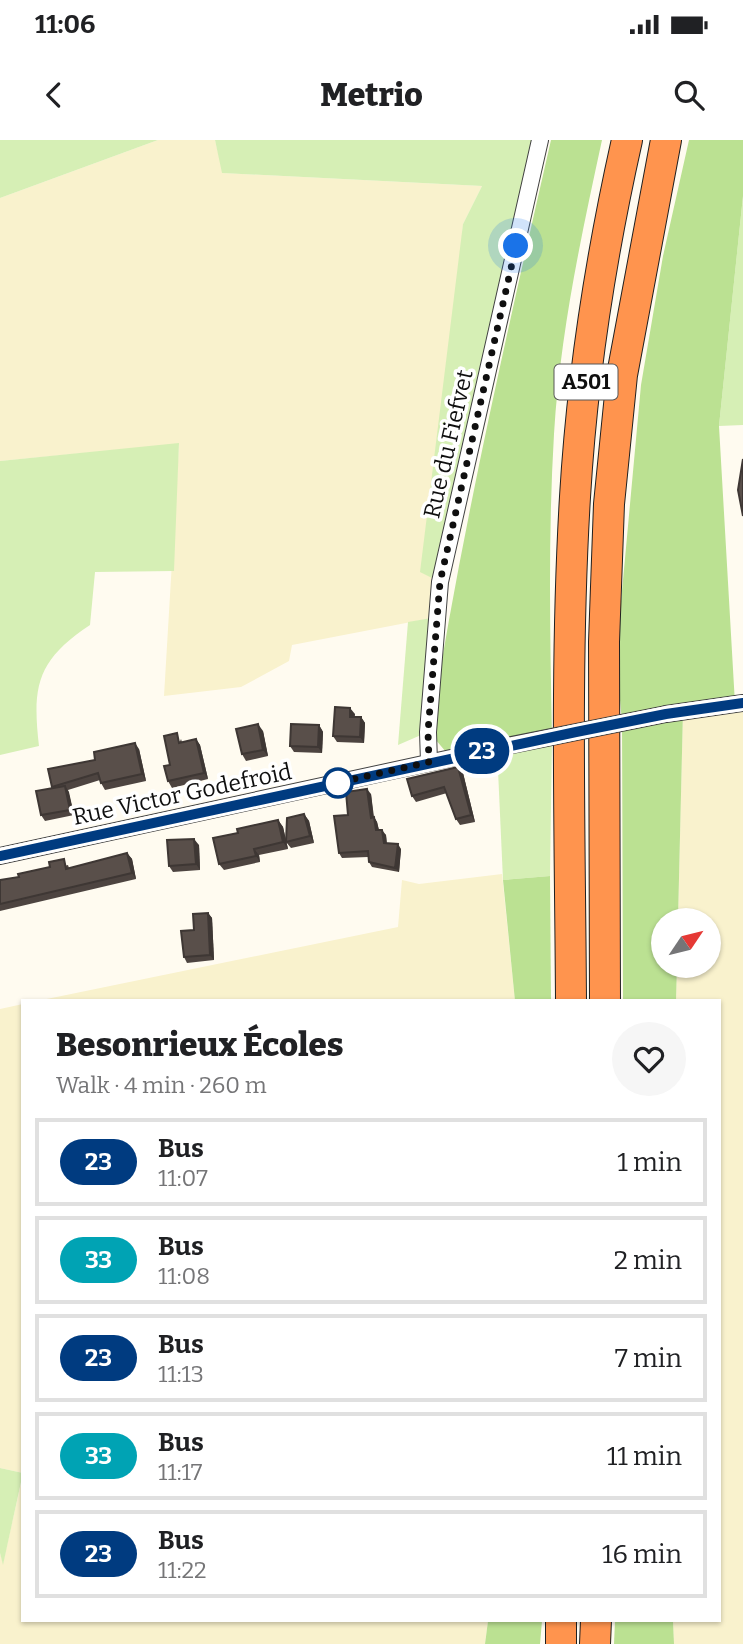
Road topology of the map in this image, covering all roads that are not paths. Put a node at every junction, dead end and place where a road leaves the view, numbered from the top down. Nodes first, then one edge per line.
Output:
1 (540, 140) edge
2 (627, 140) edge
3 (666, 140) edge
4 (680, 140) edge
5 (636, 293) junction
6 (743, 703) edge
7 (429, 762) junction
8 (0, 856) edge
9 (571, 999) edge
10 (605, 999) edge
11 (561, 1622) edge
12 (596, 1622) edge
13 (561, 1644) edge
14 (595, 1644) edge

1 - 7 street, Rue du Fiefvet
2 - 9 highway, A501
3 - 5 highway, A501
4 - 5 highway
5 - 10 highway, A501
6 - 7 street, Rue Victor Godefroid, bridge
7 - 8 street, Rue Victor Godefroid
11 - 13 highway
12 - 14 highway

